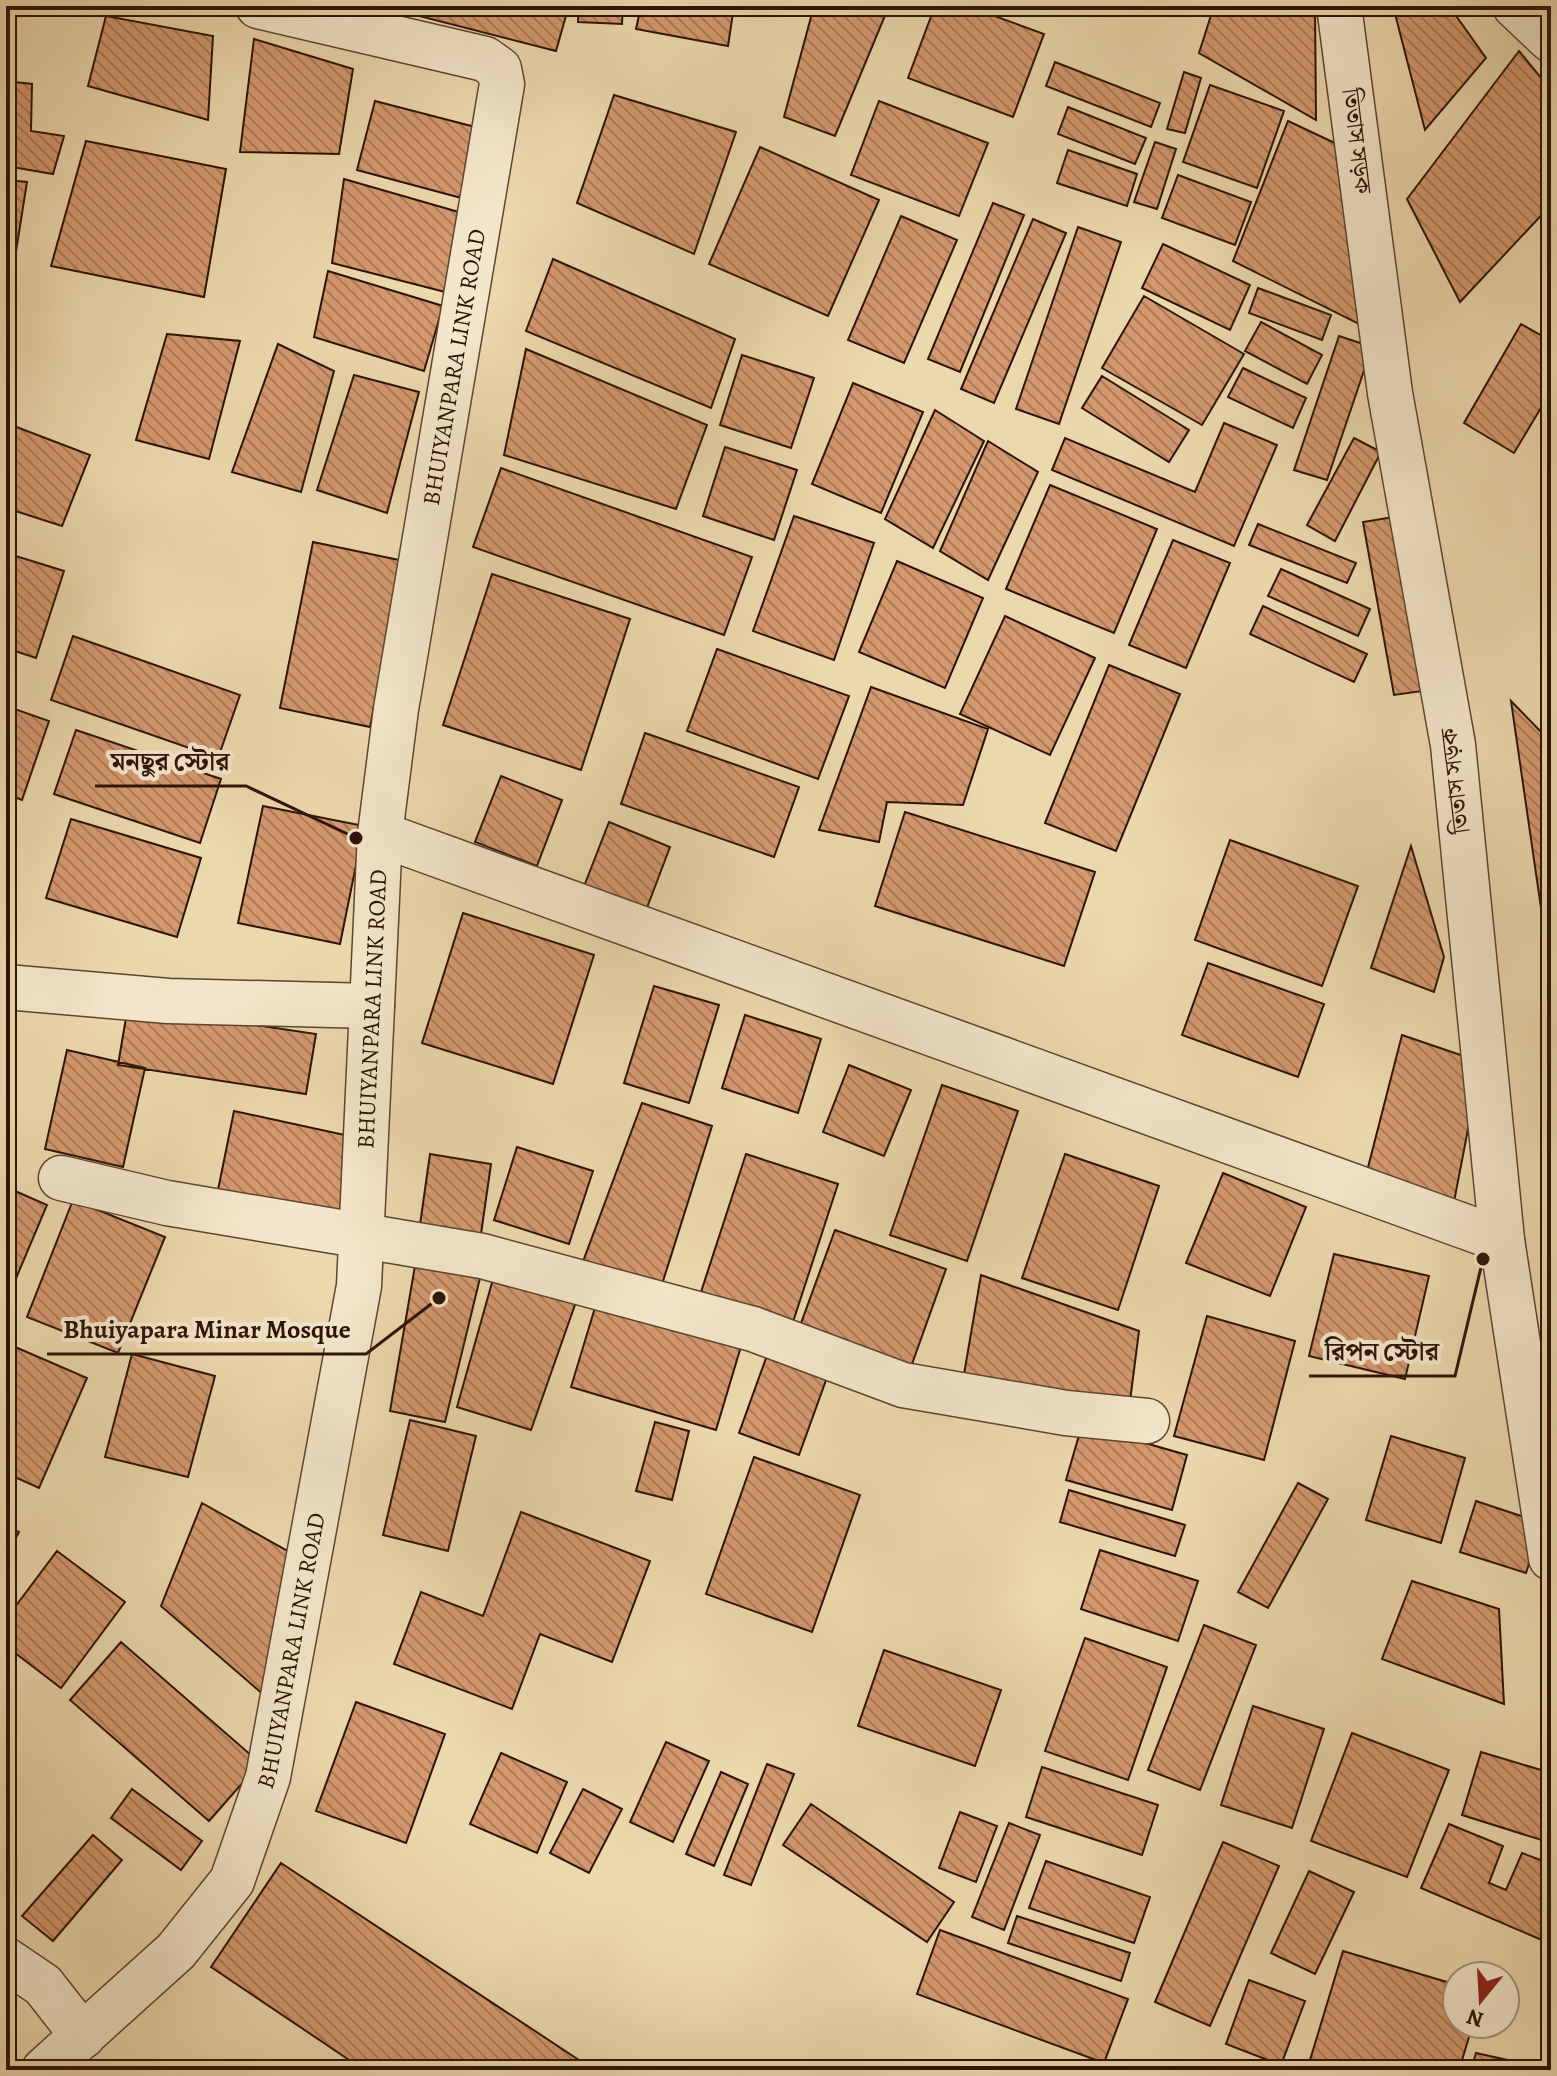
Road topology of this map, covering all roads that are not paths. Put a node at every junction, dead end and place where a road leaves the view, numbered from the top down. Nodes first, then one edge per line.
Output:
1 (258, 6) edge
2 (1339, 6) edge
3 (1515, 6) edge
4 (1551, 40) edge
5 (380, 834) junction
6 (6, 987) edge
7 (372, 1006) junction
8 (61, 1178) dead end
9 (361, 1237) junction
10 (1502, 1240) junction
11 (1147, 1421) dead end
12 (1551, 1558) edge
13 (6, 1960) edge
14 (83, 2036) junction
15 (44, 2070) edge

1 - 5 street, BHUIYANPARA LINK ROAD
2 - 10 street, তিতাস সড়ক
3 - 4 street
5 - 7 street, BHUIYANPARA LINK ROAD
5 - 10 street
6 - 7 street
7 - 9 street, BHUIYANPARA LINK ROAD
8 - 9 street
9 - 11 street
9 - 14 street, BHUIYANPARA LINK ROAD
10 - 12 street, তিতাস সড়ক
13 - 14 street
14 - 15 street, BHUIYANPARA LINK ROAD

